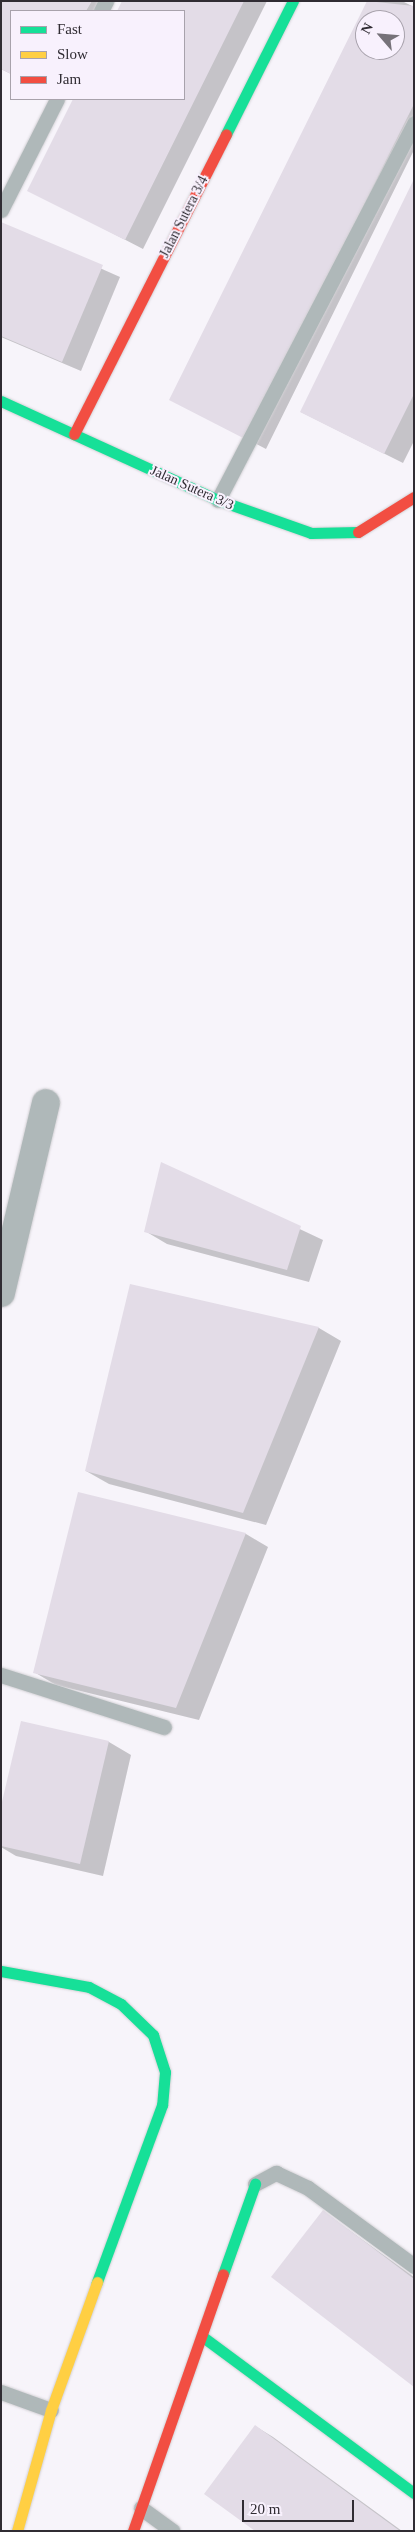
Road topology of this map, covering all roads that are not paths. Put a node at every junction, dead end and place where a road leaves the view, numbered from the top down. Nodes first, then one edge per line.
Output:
1 (294, 1) edge
2 (56, 100) edge
3 (414, 123) edge
4 (1, 210) edge
5 (1, 401) edge
6 (74, 434) junction
7 (414, 497) edge
8 (218, 500) junction
9 (46, 1103) dead end
10 (1, 1292) edge
11 (1, 1676) edge
12 (164, 1727) dead end
13 (1, 1971) edge
14 (255, 2184) joint
15 (414, 2266) edge
16 (203, 2337) junction
17 (1, 2392) edge
18 (51, 2410) junction
19 (414, 2493) edge
20 (141, 2508) junction
21 (17, 2531) edge
22 (133, 2531) edge
23 (173, 2531) edge

1 - 6 street, Jalan Sutera 3/4
2 - 4 lane
3 - 8 lane
5 - 6 street, Jalan Sutera 3/3
6 - 8 street, Jalan Sutera 3/3
7 - 8 street, Jalan Sutera 3/3
9 - 10 street
11 - 12 lane
13 - 18 street
14 - 15 lane
14 - 16 street
16 - 19 street
16 - 20 street
17 - 18 lane
18 - 21 street
20 - 22 street
20 - 23 lane

